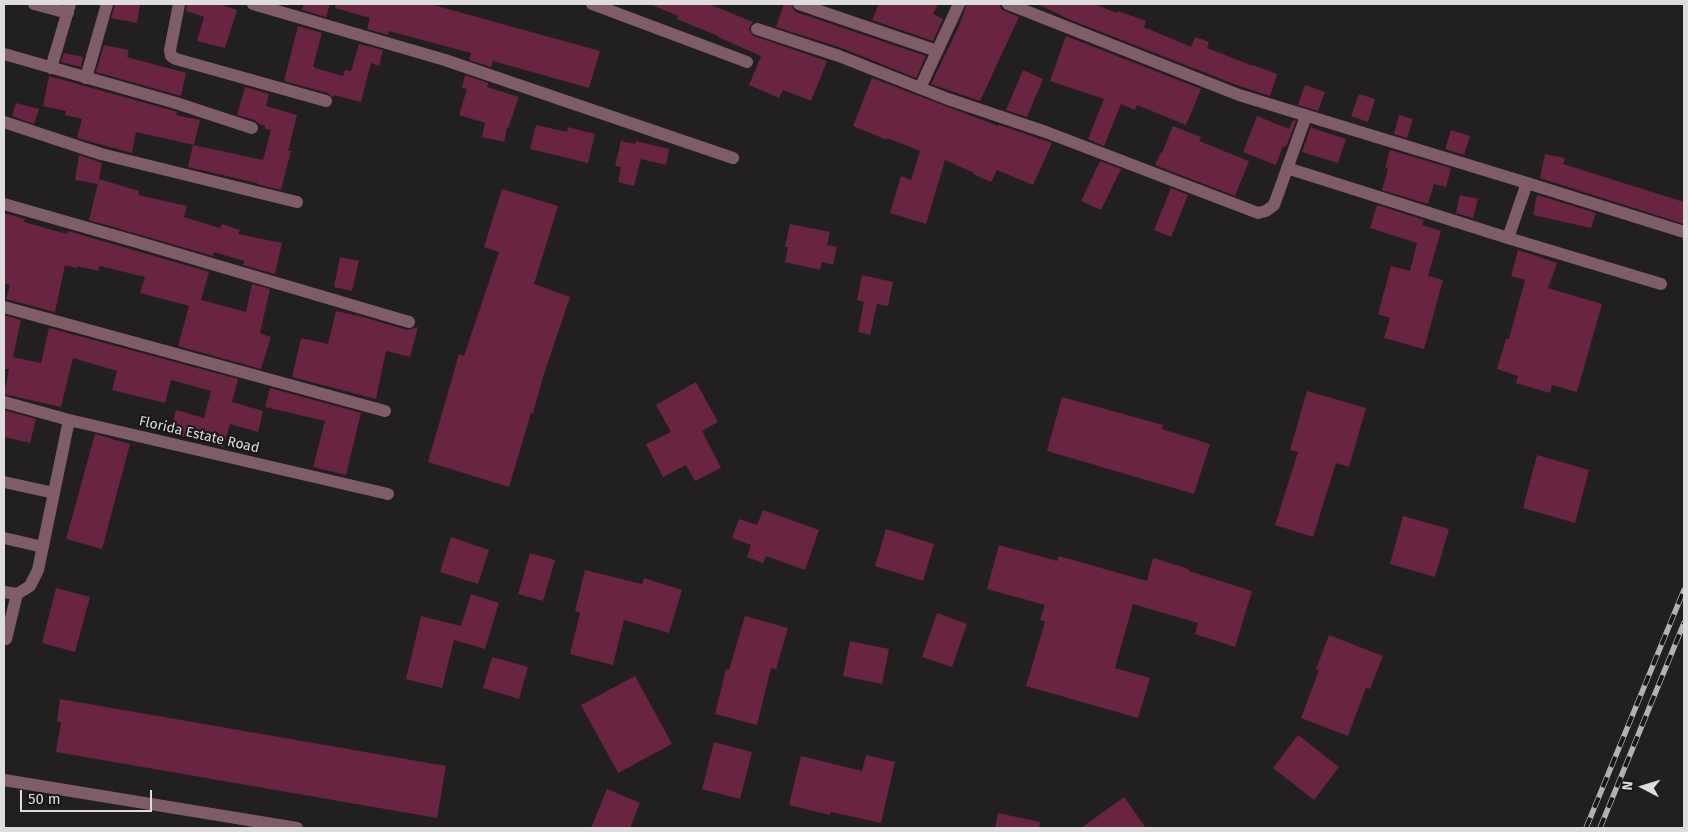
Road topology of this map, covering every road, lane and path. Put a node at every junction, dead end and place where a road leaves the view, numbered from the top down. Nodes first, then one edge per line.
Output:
1 (34, 4) edge
2 (106, 4) edge
3 (180, 4) edge
4 (253, 4) edge
5 (592, 4) edge
6 (799, 4) edge
7 (959, 4) edge
8 (1008, 4) edge
9 (69, 8) edge
10 (757, 29) dead end
11 (937, 51) junction
12 (4, 54) edge
13 (746, 62) dead end
14 (51, 68) junction
15 (86, 78) junction
16 (920, 88) junction
17 (326, 101) dead end
18 (1306, 116) junction
19 (4, 122) edge
20 (252, 128) dead end
21 (733, 158) dead end
22 (1287, 168) junction
23 (1528, 183) junction
24 (297, 202) dead end
25 (4, 204) edge
26 (1684, 232) edge
27 (1508, 238) junction
28 (1662, 284) dead end
29 (4, 307) edge
30 (409, 322) dead end
31 (4, 402) edge
32 (385, 412) dead end
33 (70, 420) junction
34 (4, 482) edge
35 (54, 493) junction
36 (388, 494) dead end
37 (4, 538) edge
38 (43, 547) junction
39 (10, 593) edge
40 (4, 638) edge
41 (4, 780) edge
42 (297, 828) edge

1 - 9 street
2 - 15 street
3 - 17 street
4 - 21 street
5 - 13 street
6 - 11 street
7 - 11 street
8 - 18 street
9 - 14 street
10 - 16 street
11 - 16 street
12 - 14 street
14 - 15 street
15 - 20 street
16 - 22 street
18 - 22 street
18 - 23 street
19 - 24 street
22 - 27 street
23 - 26 street
23 - 27 street
25 - 30 street
27 - 28 street
29 - 32 street
31 - 33 street, Florida Estate Road
33 - 35 street
33 - 36 street, Florida Estate Road
34 - 35 street
35 - 38 street
37 - 38 street
38 - 39 street
39 - 40 street
41 - 42 street

